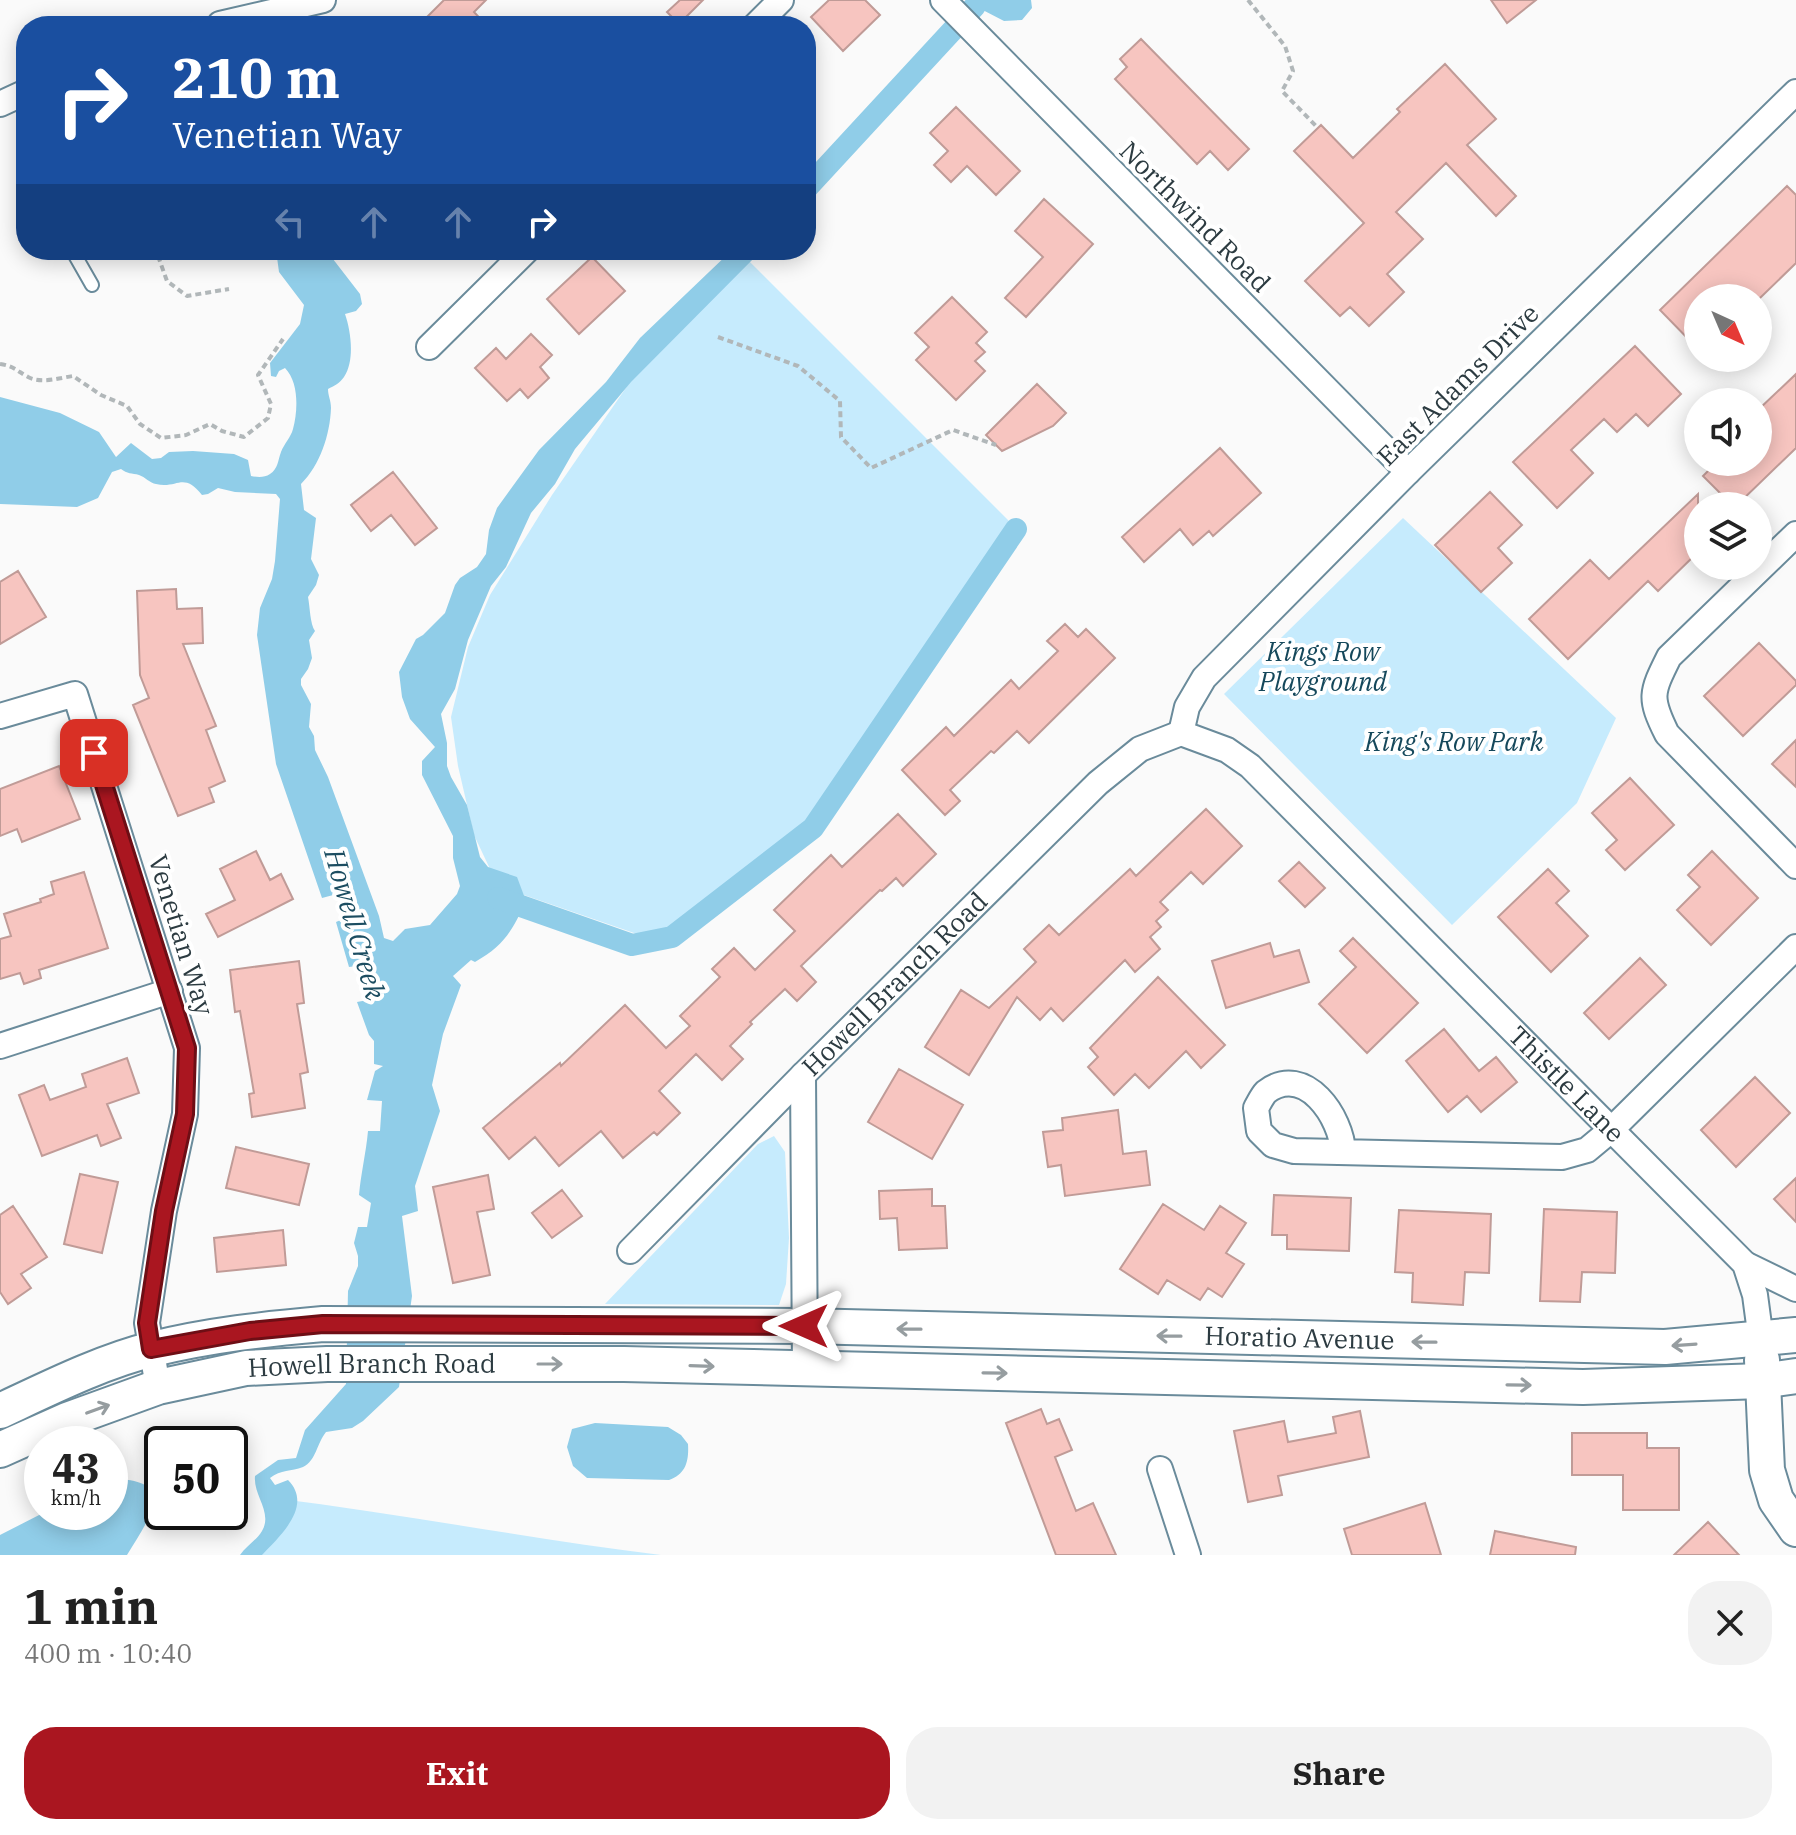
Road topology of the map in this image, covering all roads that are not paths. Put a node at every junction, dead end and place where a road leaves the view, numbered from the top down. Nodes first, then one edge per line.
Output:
1 (323, 0) edge
2 (781, 0) edge
3 (943, 0) edge
4 (254, 16) edge
5 (765, 16) edge
6 (1796, 92) edge
7 (78, 260) edge
8 (517, 260) edge
9 (92, 285) dead end
10 (429, 347) dead end
11 (1408, 472) junction
12 (1796, 534) edge
13 (0, 716) edge
14 (1181, 733) junction
15 (1796, 866) edge
16 (1796, 947) edge
17 (170, 991) junction
18 (0, 1046) edge
19 (803, 1075) junction
20 (1611, 1130) junction
21 (1343, 1152) dead end
22 (630, 1251) dead end
23 (1745, 1264) junction
24 (1796, 1289) edge
25 (804, 1326) junction
26 (1796, 1335) edge
27 (1281, 1339) junction
28 (1761, 1340) junction
29 (151, 1349) junction
30 (805, 1369) junction
31 (1796, 1376) edge
32 (1281, 1380) junction
33 (1762, 1381) junction
34 (158, 1387) junction
35 (0, 1411) edge
36 (0, 1450) edge
37 (1160, 1469) dead end
38 (1796, 1529) edge
39 (1188, 1555) edge

1 - 4 street
2 - 5 street
3 - 11 street, Northwind Road
6 - 11 street, East Adams Drive
7 - 9 lane
8 - 10 street
11 - 14 street, East Adams Drive
12 - 15 street
13 - 17 street, Venetian Way
14 - 19 street, Howell Branch Road
14 - 20 street, Thistle Lane
16 - 20 street
17 - 18 street
17 - 29 street, Venetian Way
19 - 22 street
19 - 25 street, Howell Branch Road
20 - 21 street
20 - 23 street, Thistle Lane
23 - 24 street
23 - 28 street, Thistle Lane
27 -> 25 main road, Horatio Avenue
25 - 29 main road, Howell Branch Road
25 - 30 street
26 - 28 main road, Horatio Avenue
28 -> 27 main road, Horatio Avenue
27 - 32 main road
28 - 33 main road, Thistle Lane
29 - 34 street, Venetian Way
29 - 35 main road, Howell Branch Road
30 -> 32 main road, Horatio Avenue
34 -> 30 main road, Howell Branch Road
31 - 33 main road, Horatio Avenue
32 -> 33 main road, Horatio Avenue
33 - 38 main road, Thistle Lane
36 -> 34 main road, Howell Branch Road
37 - 39 street

